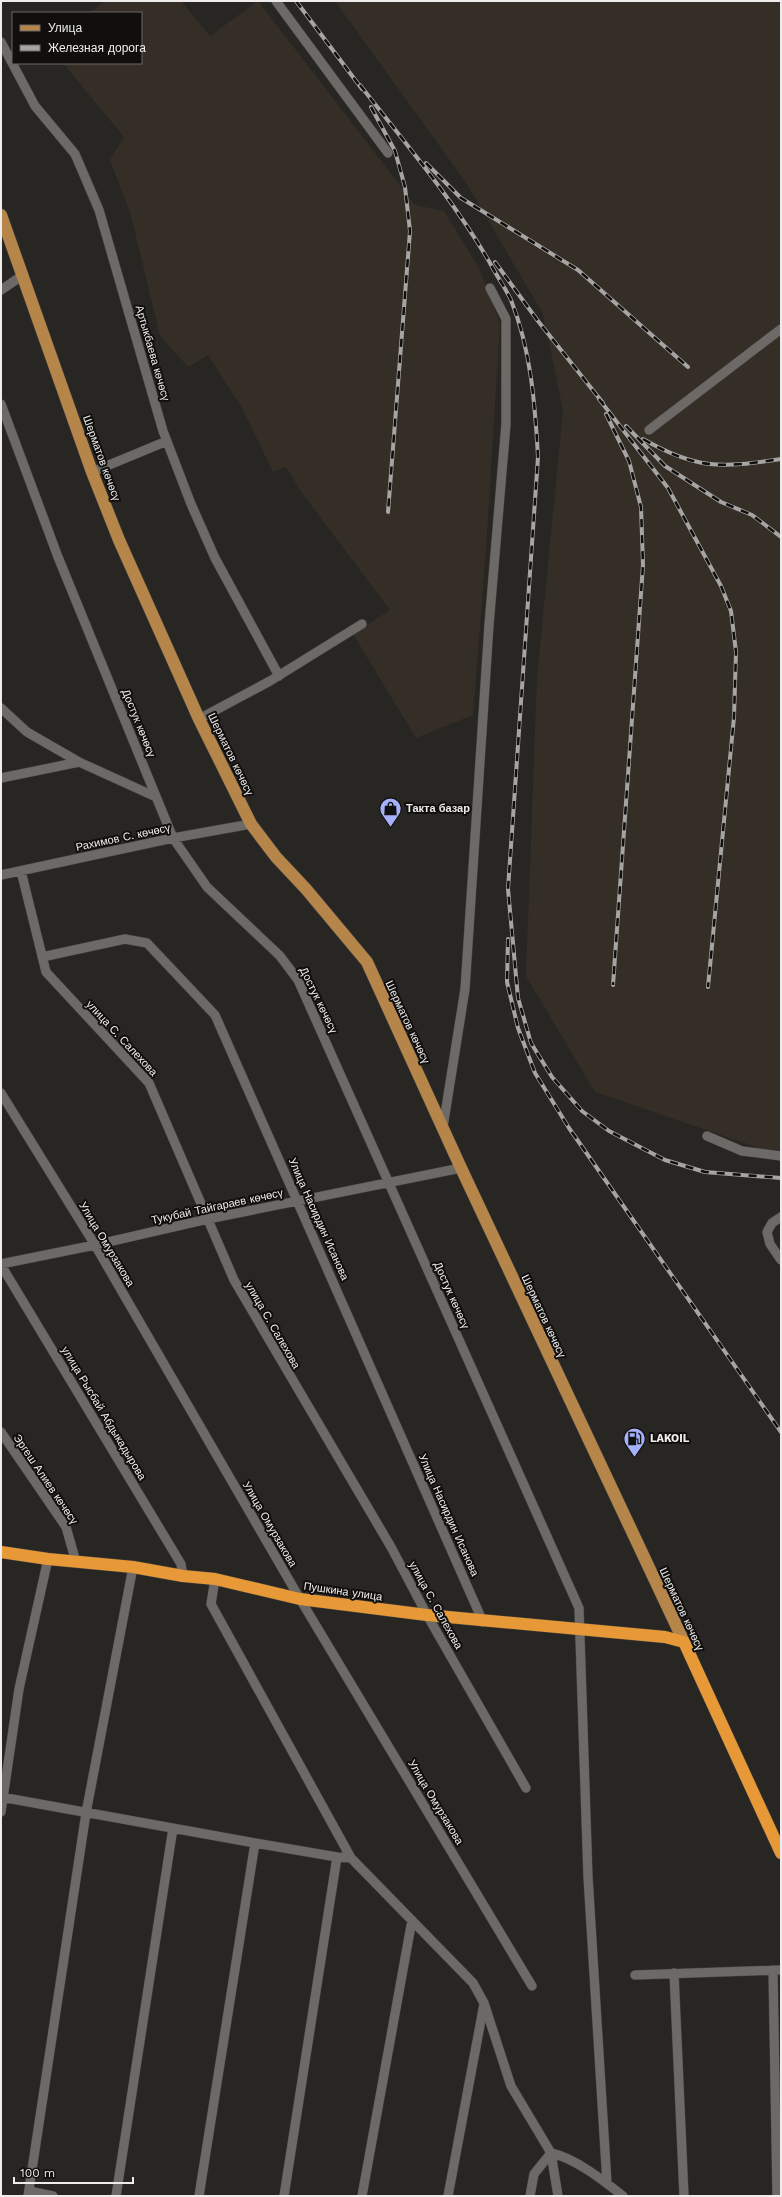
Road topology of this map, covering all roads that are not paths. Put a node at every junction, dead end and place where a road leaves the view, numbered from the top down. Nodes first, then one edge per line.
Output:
1 (276, 1) edge
2 (1, 42) edge
3 (12, 63) edge
4 (13, 64) edge
5 (388, 153) dead end
6 (1, 215) edge
7 (24, 275) junction
8 (490, 288) dead end
9 (1, 290) edge
10 (781, 329) edge
11 (1, 404) edge
12 (649, 430) dead end
13 (167, 441) junction
14 (92, 472) junction
15 (362, 624) dead end
16 (279, 676) junction
17 (1, 708) edge
18 (199, 719) junction
19 (79, 762) junction
20 (1, 778) edge
21 (156, 797) junction
22 (251, 824) junction
23 (173, 838) junction
24 (21, 871) junction
25 (1, 875) edge
26 (42, 956) junction
27 (1, 1093) edge
28 (443, 1127) junction
29 (706, 1136) dead end
30 (781, 1156) edge
31 (461, 1168) junction
32 (389, 1184) junction
33 (299, 1202) junction
34 (781, 1217) edge
35 (208, 1219) junction
36 (95, 1245) junction
37 (781, 1260) edge
38 (1, 1264) edge
39 (1, 1432) edge
40 (1, 1552) edge
41 (48, 1559) junction
42 (76, 1562) junction
43 (133, 1567) junction
44 (183, 1576) junction
45 (215, 1579) junction
46 (300, 1599) junction
47 (428, 1615) junction
48 (483, 1622) junction
49 (581, 1630) junction
50 (684, 1642) junction
51 (526, 1788) dead end
52 (2, 1797) edge
53 (1, 1812) edge
54 (86, 1813) junction
55 (173, 1828) junction
56 (255, 1843) junction
57 (781, 1853) edge
58 (337, 1858) junction
59 (351, 1858) junction
60 (412, 1920) junction
61 (777, 1970) edge
62 (674, 1973) junction
63 (635, 1975) dead end
64 (532, 1986) dead end
65 (484, 2003) junction
66 (551, 2153) junction
67 (607, 2183) junction
68 (28, 2194) edge
69 (53, 2196) edge
70 (116, 2196) edge
71 (199, 2196) edge
72 (284, 2196) edge
73 (362, 2196) edge
74 (448, 2196) edge
75 (530, 2196) edge
76 (558, 2196) edge
77 (623, 2196) edge
78 (684, 2196) edge
79 (777, 2196) edge

1 - 5 street
2 - 3 street, Артыкбаева көчөсү
4 - 13 street, Артыкбаева көчөсү
6 - 7 main road, Шерматов көчөсү
7 - 9 street
7 - 14 main road, Шерматов көчөсү
8 - 28 street
10 - 12 street
11 - 21 street, Достук көчөсү
13 - 14 street
13 - 16 street, Артыкбаева көчөсү
14 - 18 main road, Шерматов көчөсү
15 - 16 street
16 - 18 street
17 - 19 street
18 - 22 main road, Шерматов көчөсү
19 - 20 street
19 - 21 street
21 - 23 street, Достук көчөсү
22 - 23 street, Рахимов С. көчөсү
22 - 28 main road, Шерматов көчөсү
23 - 24 street, Рахимов С. көчөсү
23 - 32 street, Достук көчөсү
24 - 25 street, Рахимов С. көчөсү
24 - 26 street, улица С. Салехова
26 - 33 street, Улица Насирдин Исанова
26 - 35 street, улица С. Салехова
27 - 36 street, Улица Омурзакова
28 - 31 main road, Шерматов көчөсү
29 - 30 street
31 - 32 street, Тукубай Тайгараев көчөсү
31 - 50 main road, Шерматов көчөсү
32 - 33 street, Тукубай Тайгараев көчөсү
32 - 49 street, Достук көчөсү
33 - 35 street, Тукубай Тайгараев көчөсү
33 - 48 street, Улица Насирдин Исанова
34 - 37 street
35 - 36 street, Тукубай Тайгараев көчөсү
35 - 47 street, улица С. Салехова
36 - 38 street, Тукубай Тайгараев көчөсү
36 - 46 street, Улица Омурзакова
38 - 44 street, улица Рысбай Абдыкадырова
39 - 42 street, Эргеш Алиев көчөсү
40 - 41 highway, Пушкина улица
41 - 42 highway, Пушкина улица
41 - 52 street
42 - 43 highway, Пушкина улица
43 - 44 highway, Пушкина улица
43 - 54 street
44 - 45 highway, Пушкина улица
45 - 46 highway, Пушкина улица
45 - 59 street
46 - 47 highway, Пушкина улица
46 - 64 street, Улица Омурзакова
47 - 48 highway, Пушкина улица
47 - 51 street, улица С. Салехова
48 - 49 highway, Пушкина улица
49 - 50 highway, Пушкина улица
49 - 67 street, Достук көчөсү
50 - 57 highway, Шерматов көчөсү
52 - 53 street
52 - 54 street
54 - 55 street
54 - 68 street
55 - 56 street
55 - 70 street
56 - 58 street
56 - 71 street
58 - 59 street
58 - 72 street
59 - 60 street
60 - 65 street
60 - 73 street
61 - 62 street
61 - 79 street
62 - 63 street
62 - 78 street
65 - 66 street
65 - 74 street
66 - 67 street
66 - 75 street
66 - 76 street
67 - 77 street
68 - 69 street

